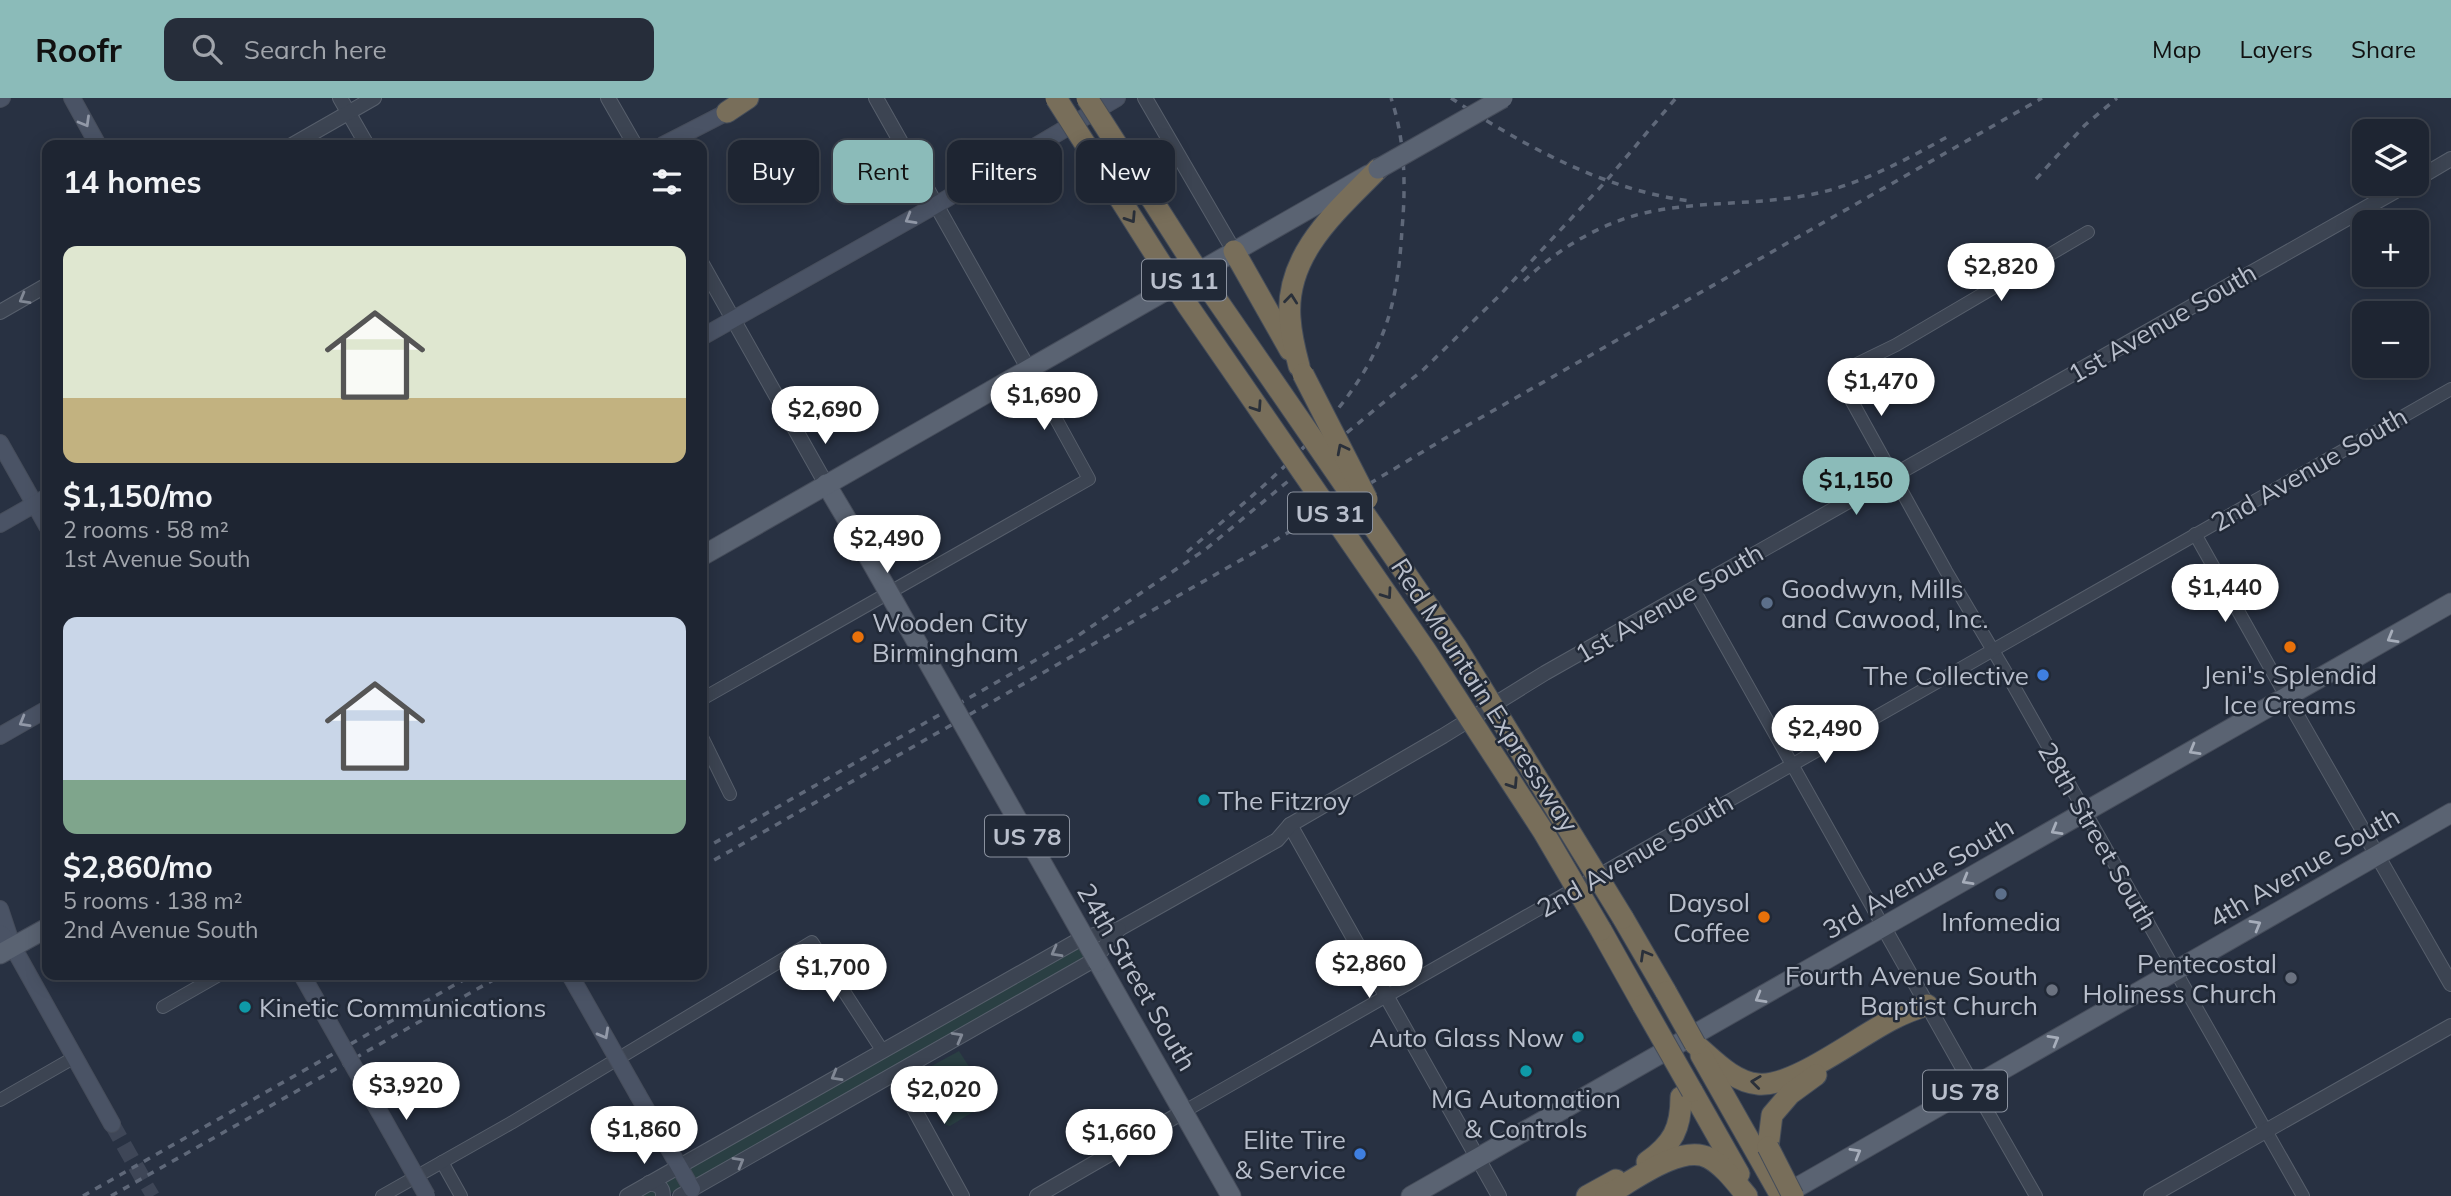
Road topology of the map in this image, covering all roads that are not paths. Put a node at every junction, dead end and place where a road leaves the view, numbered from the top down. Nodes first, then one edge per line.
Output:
1 (72, 98) edge
2 (340, 98) edge
3 (374, 98) edge
4 (608, 98) edge
5 (748, 98) edge
6 (755, 98) edge
7 (876, 98) edge
8 (1039, 98) edge
9 (1056, 98) edge
10 (1087, 98) edge
11 (1098, 98) edge
12 (1117, 98) edge
13 (1145, 98) edge
14 (1503, 98) edge
15 (727, 112) junction
16 (348, 113) junction
17 (1112, 139) junction
18 (96, 140) edge
19 (301, 140) edge
20 (364, 140) edge
21 (632, 140) edge
22 (673, 140) edge
23 (1082, 140) edge
24 (1076, 142) edge
25 (2451, 159) edge
26 (1378, 169) joint
27 (2429, 172) edge
28 (1343, 196) junction
29 (2387, 196) edge
30 (1121, 203) edge
31 (936, 205) junction
32 (2088, 232) dead end
33 (1234, 251) junction
34 (707, 273) edge
35 (42, 288) edge
36 (0, 312) edge
37 (733, 319) junction
38 (707, 334) edge
39 (1028, 368) junction
40 (1301, 370) junction
41 (2451, 389) edge
42 (0, 443) edge
43 (1894, 475) junction
44 (826, 484) junction
45 (41, 500) edge
46 (0, 524) edge
47 (2194, 534) junction
48 (707, 553) edge
49 (1406, 576) junction
50 (1694, 590) junction
51 (2451, 603) edge
52 (1992, 651) junction
53 (707, 696) edge
54 (2287, 698) junction
55 (42, 712) edge
56 (0, 736) edge
57 (707, 747) edge
58 (1792, 767) junction
59 (730, 794) dead end
60 (2085, 813) junction
61 (2451, 813) edge
62 (1290, 825) junction
63 (2377, 856) junction
64 (0, 909) edge
65 (1884, 928) junction
66 (1119, 929) junction
67 (42, 930) edge
68 (4, 945) edge
69 (2175, 971) junction
70 (210, 980) edge
71 (305, 980) edge
72 (573, 980) edge
73 (2451, 984) edge
74 (1387, 998) junction
75 (1927, 1005) junction
76 (163, 1007) dead end
77 (2451, 1026) edge
78 (881, 1050) junction
79 (75, 1057) junction
80 (895, 1074) junction
81 (1722, 1075) junction
82 (1973, 1087) junction
83 (1686, 1094) junction
84 (0, 1100) edge
85 (1183, 1112) junction
86 (112, 1124) tunnel mouth
87 (2265, 1132) junction
88 (1763, 1150) junction
89 (1478, 1158) junction
90 (442, 1162) junction
91 (679, 1167) junction
92 (1730, 1168) junction
93 (649, 1183) junction
94 (689, 1194) edge
95 (382, 1196) edge
96 (426, 1196) edge
97 (461, 1196) edge
98 (627, 1196) edge
99 (663, 1196) edge
100 (962, 1196) edge
101 (1037, 1196) edge
102 (1231, 1196) edge
103 (1411, 1196) edge
104 (1499, 1196) edge
105 (1587, 1196) edge
106 (1606, 1196) edge
107 (1749, 1196) edge
108 (1782, 1196) edge
109 (1793, 1196) edge
110 (2036, 1196) edge
111 (2151, 1196) edge
112 (2303, 1196) edge

1 -> 18 main road
2 - 16 street
3 - 16 street
4 - 21 street
5 - 15 highway
6 - 15 main road
7 - 31 street
8 - 24 highway, bridge
9 - 23 highway, Red Mountain Expressway / US 31, bridge
10 - 17 highway, Red Mountain Expressway / US 31, bridge
11 - 17 highway, bridge
12 - 31 main road
13 - 33 street
14 - 26 main road, bridge
15 - 22 main road
16 - 19 street
16 - 20 street
17 - 49 highway, Red Mountain Expressway / US 31, bridge
25 - 27 street
26 - 28 highway
28 - 33 main road, US 11
40 -> 28 highway
29 - 43 street, 1st Avenue South
30 -> 83 highway, Red Mountain Expressway / US 31, bridge
31 -> 37 main road
31 - 39 street
32 - 43 street, 28th Street South
33 - 39 main road, US 11
33 - 40 highway
34 - 37 street
35 -> 36 street
37 - 38 main road
37 - 44 street
39 - 44 main road, US 11
39 - 53 street
49 -> 40 highway, bridge
41 - 47 street, 2nd Avenue South
42 - 45 main road
43 - 50 street, 1st Avenue South
43 - 52 street, 28th Street South
44 - 48 main road, US 11
44 - 85 main road, 24th Street South / US 78, bridge
45 - 46 main road
47 - 52 street, 2nd Avenue South
47 - 54 street
81 -> 49 highway, Red Mountain Expressway / US 31, bridge
50 - 58 street
50 - 62 street, 1st Avenue South
51 -> 54 main road, 3rd Avenue South
52 - 58 street, 2nd Avenue South
52 - 60 street, 28th Street South
54 -> 60 main road, 3rd Avenue South
54 - 63 street
55 -> 56 main road
57 - 59 street
58 - 65 street
58 - 74 street, 2nd Avenue South
60 -> 65 main road, 3rd Avenue South
60 - 69 street, 28th Street South
61 - 63 main road, 4th Avenue South / US 78
62 - 66 street, 1st Avenue South
62 - 74 street
69 -> 63 main road, 4th Avenue South / US 78
63 - 73 street
64 - 68 main road
65 - 75 street
65 -> 89 main road, 3rd Avenue South
66 -> 78 street, 1st Avenue South
80 -> 66 street, 1st Avenue South
67 - 68 main road
68 - 79 main road
82 -> 69 main road, 4th Avenue South / US 78
69 - 87 street, 28th Street South
70 - 76 street
71 - 96 main road, bridge
72 -> 91 main road, bridge
74 - 85 street, 2nd Avenue South
74 - 89 street
75 -> 81 highway
75 - 82 street
75 - 88 highway
77 - 87 street
78 - 90 street
78 -> 91 street, 1st Avenue South
79 - 84 street
79 - 86 main road
94 -> 80 street, 1st Avenue South
80 - 100 street
81 - 88 highway
108 -> 82 main road, 4th Avenue South / US 78
82 - 110 street
83 - 92 highway
83 - 105 highway
85 - 101 street, 2nd Avenue South
85 - 102 main road, 24th Street South / US 78
87 - 111 street
87 - 112 street, 28th Street South
88 - 108 highway
88 - 109 highway, bridge
89 - 103 main road, 3rd Avenue South
89 - 104 street
90 - 95 street
90 - 97 street
91 - 93 street, 1st Avenue South
91 - 94 main road
92 - 106 highway
92 - 107 highway
93 - 98 street, 1st Avenue South
93 - 99 street

